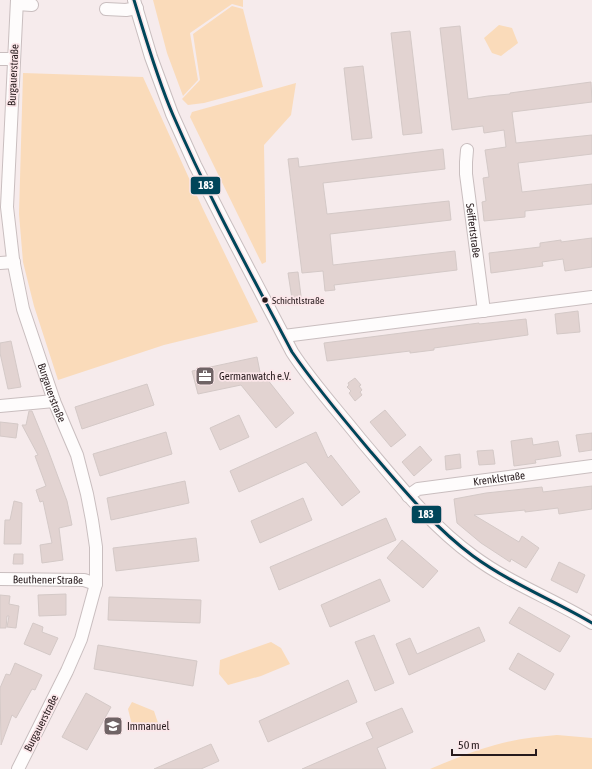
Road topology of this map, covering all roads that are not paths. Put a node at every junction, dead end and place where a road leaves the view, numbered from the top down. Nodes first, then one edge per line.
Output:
1 (17, 2) edge
2 (135, 4) edge
3 (32, 5) dead end
4 (106, 9) dead end
5 (0, 59) edge
6 (14, 59) junction
7 (467, 150) dead end
8 (14, 262) junction
9 (0, 263) edge
10 (592, 297) edge
11 (484, 311) junction
12 (284, 336) junction
13 (54, 401) junction
14 (0, 406) edge
15 (592, 466) edge
16 (408, 496) junction
17 (0, 578) edge
18 (96, 584) junction
19 (592, 623) edge
20 (18, 769) edge

1 - 3 street
1 - 6 street, Burgauerstraße
2 - 4 street
2 - 12 street
5 - 6 street
6 - 8 street, Burgauerstraße
7 - 11 street, Seiffertstraße
8 - 9 street
8 - 13 street, Burgauerstraße
10 - 11 street
11 - 12 street
12 - 16 street
13 - 14 street
13 - 18 street, Burgauerstraße
15 - 16 street, Krenklstraße
16 - 19 street
17 - 18 street, Beuthener Straße
18 - 20 street, Burgauerstraße

